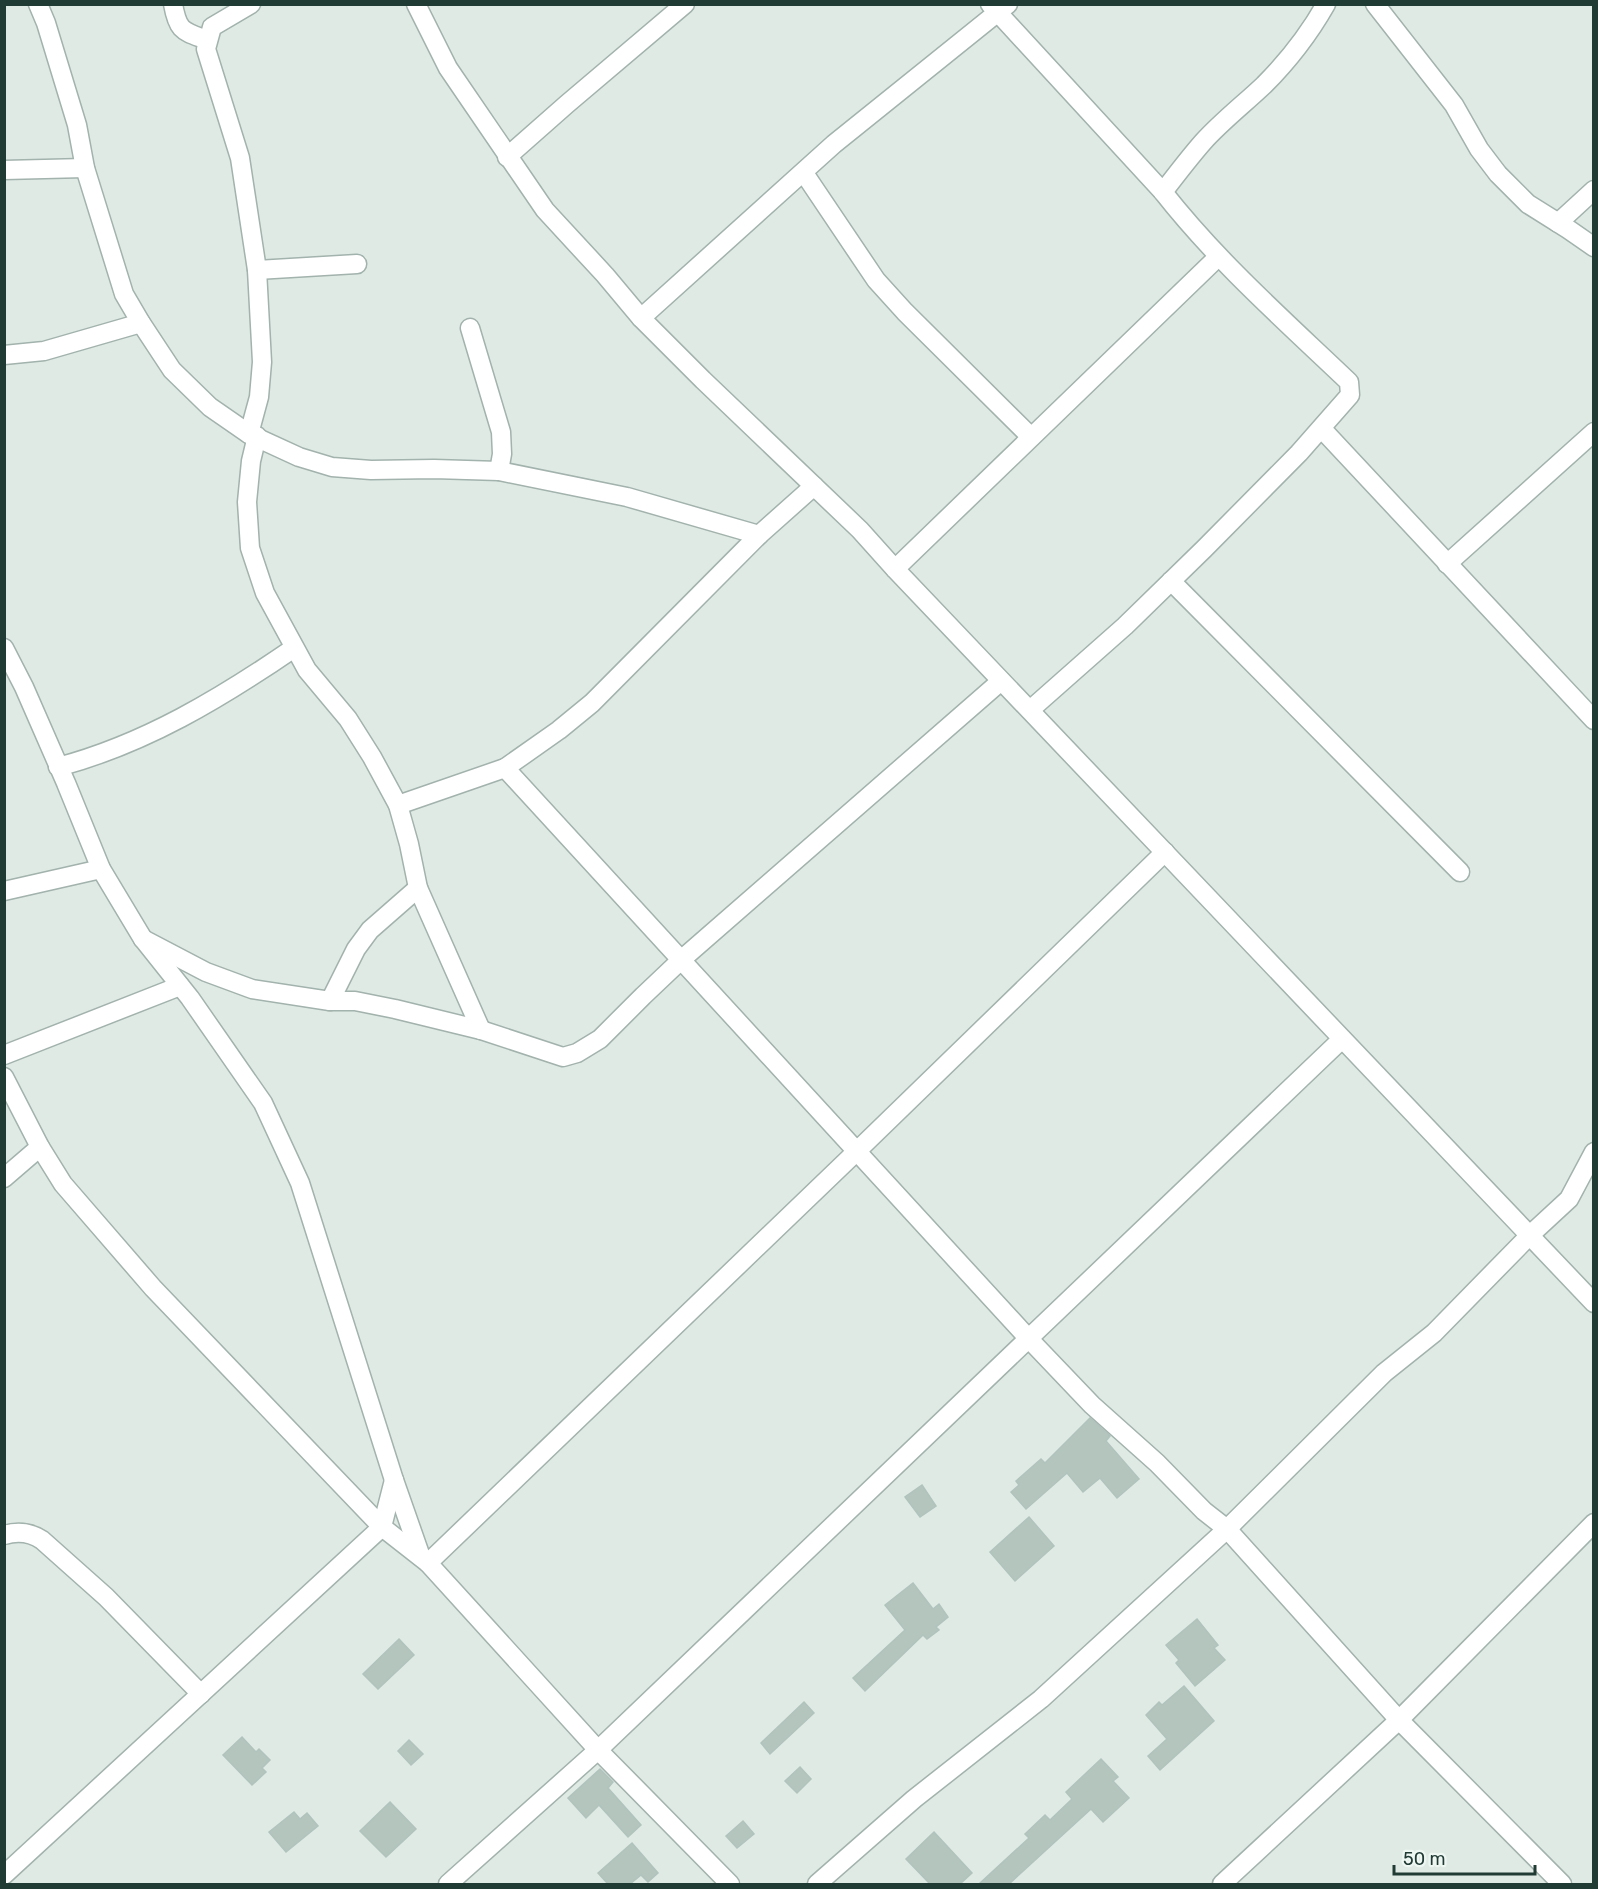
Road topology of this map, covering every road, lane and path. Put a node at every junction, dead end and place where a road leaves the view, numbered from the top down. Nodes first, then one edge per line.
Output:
1 (38, 4) edge
2 (173, 4) edge
3 (251, 4) edge
4 (416, 4) edge
5 (685, 4) edge
6 (1326, 4) edge
7 (1375, 4) edge
8 (998, 7) edge
9 (207, 40) junction
10 (507, 157) junction
11 (85, 168) junction
12 (4, 170) edge
13 (804, 173) junction
14 (1593, 190) edge
15 (1163, 192) junction
16 (1558, 223) junction
17 (1593, 247) edge
18 (1218, 256) junction
19 (357, 264) dead end
20 (257, 270) junction
21 (641, 318) junction
22 (141, 323) junction
23 (470, 328) dead end
24 (4, 355) edge
25 (1322, 429) junction
26 (253, 435) junction
27 (1031, 437) junction
28 (1591, 438) edge
29 (499, 471) junction
30 (814, 486) junction
31 (759, 535) junction
32 (1447, 564) junction
33 (895, 569) junction
34 (1171, 581) junction
35 (4, 648) edge
36 (294, 648) junction
37 (1001, 681) junction
38 (1030, 710) junction
39 (1593, 720) edge
40 (58, 767) junction
41 (505, 768) junction
42 (398, 806) junction
43 (1165, 852) junction
44 (101, 869) junction
45 (1460, 872) dead end
46 (418, 888) junction
47 (4, 891) edge
48 (142, 939) junction
49 (681, 960) junction
50 (206, 972) junction
51 (183, 989) junction
52 (330, 1001) junction
53 (481, 1030) junction
54 (1342, 1039) junction
55 (4, 1055) edge
56 (4, 1077) edge
57 (40, 1146) junction
58 (857, 1152) junction
59 (1593, 1152) edge
60 (4, 1178) edge
61 (1529, 1236) junction
62 (1593, 1303) edge
63 (1029, 1339) junction
64 (394, 1480) junction
65 (1593, 1523) edge
66 (382, 1527) junction
67 (1227, 1529) junction
68 (4, 1535) edge
69 (425, 1560) junction
70 (201, 1694) junction
71 (1399, 1719) junction
72 (598, 1750) junction
73 (4, 1875) edge
74 (448, 1884) edge
75 (730, 1884) edge
76 (817, 1884) edge
77 (1222, 1884) edge
78 (1562, 1884) edge

1 - 11 street
2 - 9 street
3 - 9 street
4 - 10 street
5 - 10 street
6 - 15 street
7 - 16 street
8 - 13 street
8 - 15 street
9 - 20 street
10 - 21 street
11 - 12 street
11 - 22 street
13 - 21 street
13 - 27 street
14 - 16 street
15 - 18 street
16 - 17 street
18 - 25 street
18 - 27 street
19 - 20 street
20 - 26 street
21 - 30 street
22 - 24 street
22 - 26 street
23 - 29 street
25 - 32 street
25 - 34 street
26 - 29 street
26 - 36 street
27 - 33 street
28 - 32 street
29 - 31 street
30 - 31 street
30 - 33 street
31 - 41 street
32 - 39 street
33 - 37 street
34 - 38 street
34 - 45 street
35 - 40 street
36 - 40 street
36 - 42 street
37 - 38 street
37 - 49 street
38 - 43 street
40 - 44 street
41 - 42 street
41 - 49 street
42 - 46 street
43 - 54 street
43 - 58 street
44 - 47 street
44 - 48 street
46 - 52 street
46 - 53 street
48 - 50 street
48 - 51 street
49 - 53 street
49 - 58 street
50 - 51 street
50 - 52 street
51 - 55 street
51 - 64 street
52 - 53 street
54 - 61 street
54 - 63 street
56 - 57 street
57 - 60 street
57 - 66 street
58 - 63 street
58 - 69 street
59 - 61 street
61 - 62 street
61 - 67 street
63 - 67 street
63 - 72 street
64 - 66 street
64 - 69 street
65 - 71 street
66 - 69 street
66 - 70 street
67 - 71 street
67 - 76 street
68 - 70 street
69 - 72 street
70 - 73 street
71 - 77 street
71 - 78 street
72 - 74 street
72 - 75 street

